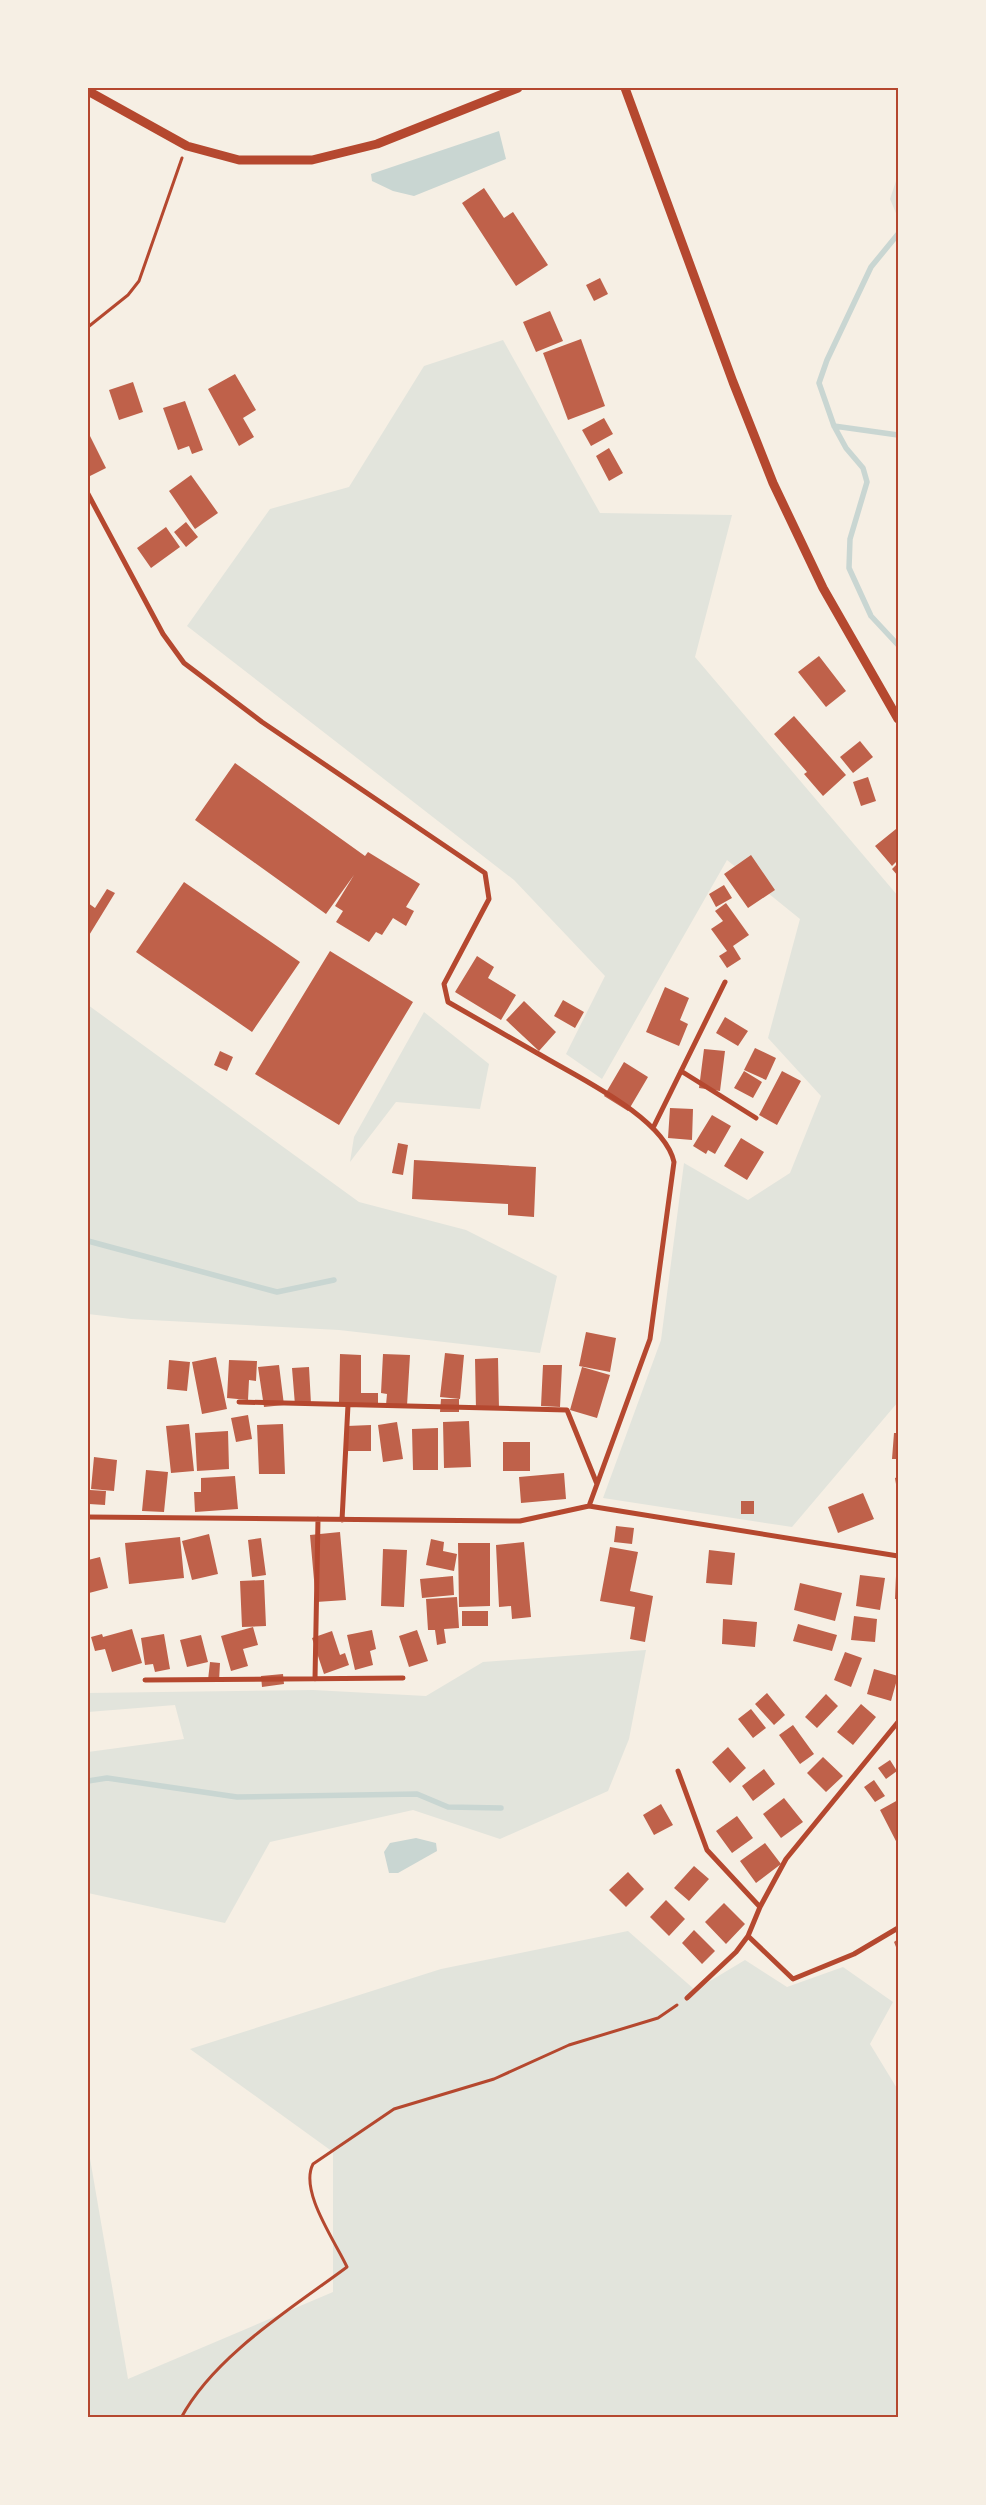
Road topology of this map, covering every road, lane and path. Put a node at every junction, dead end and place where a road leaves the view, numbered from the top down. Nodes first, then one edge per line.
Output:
1 (518, 88) edge
2 (625, 88) edge
3 (88, 91) edge
4 (187, 146) junction
5 (88, 327) edge
6 (88, 494) edge
7 (898, 719) edge
8 (725, 982) dead end
9 (681, 1071) junction
10 (756, 1118) dead end
11 (653, 1128) junction
12 (239, 1402) dead end
13 (348, 1404) junction
14 (597, 1484) junction
15 (589, 1506) junction
16 (88, 1517) edge
17 (318, 1519) junction
18 (342, 1520) junction
19 (898, 1556) edge
20 (403, 1678) dead end
21 (315, 1679) junction
22 (145, 1680) dead end
23 (898, 1722) edge
24 (678, 1771) dead end
25 (760, 1907) junction
26 (898, 1928) edge
27 (748, 1936) junction
28 (687, 1998) joint
29 (181, 2418) edge

1 - 4 street
2 - 7 street
3 - 4 street
4 - 5 path
6 - 11 street
8 - 9 street
9 - 10 street
9 - 11 street
11 - 14 street
12 - 13 street
13 - 14 street
13 - 18 street
14 - 15 street
15 - 18 street
15 - 19 street
16 - 17 street
17 - 18 street
17 - 21 street
20 - 21 street
21 - 22 street
23 - 25 street
24 - 25 street
25 - 27 street
26 - 27 street
27 - 28 street
28 - 29 path

